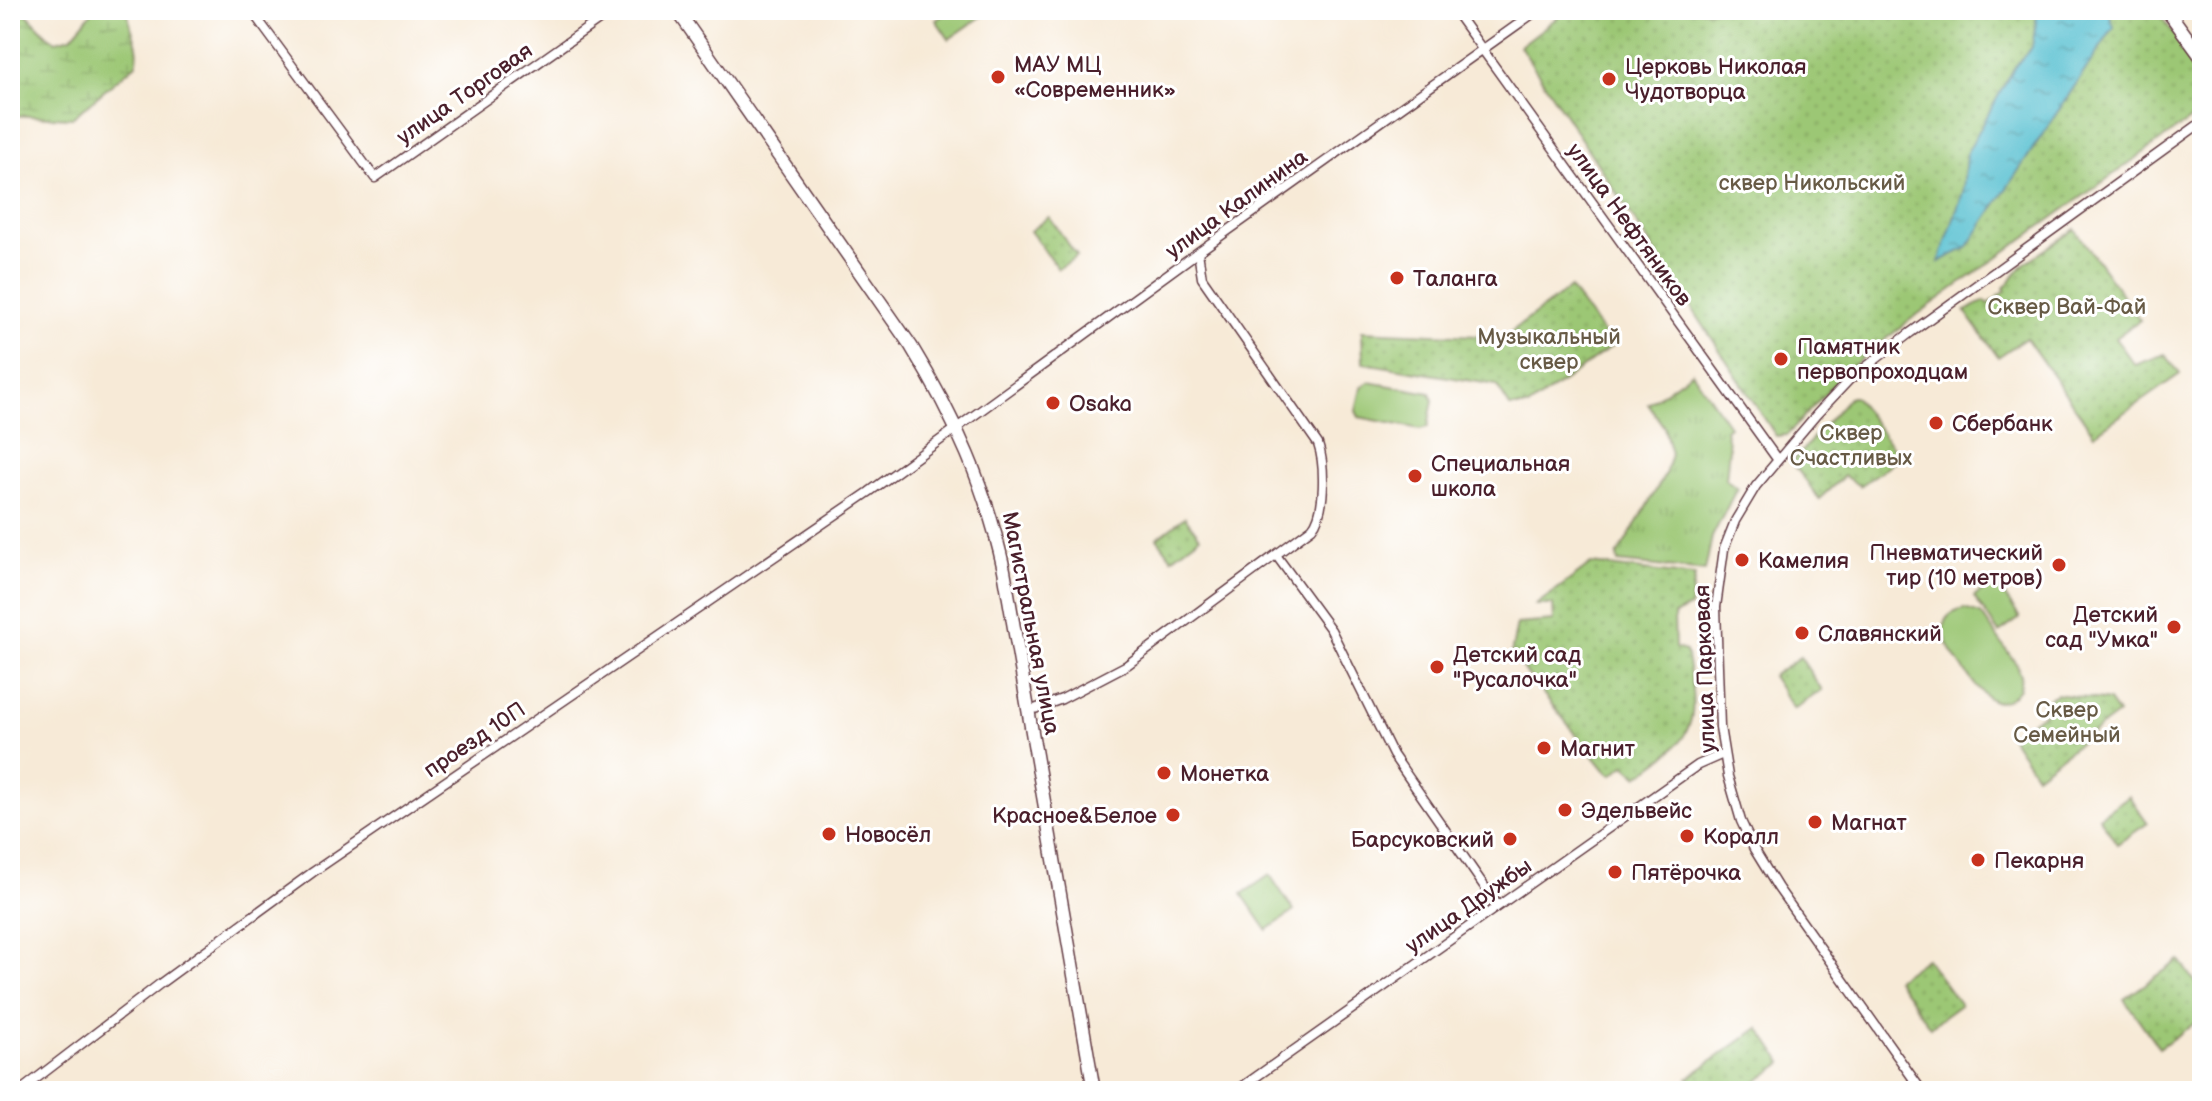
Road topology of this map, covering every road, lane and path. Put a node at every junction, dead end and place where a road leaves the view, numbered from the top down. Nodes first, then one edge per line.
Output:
1 (251, 10) edge
2 (613, 10) edge
3 (677, 10) edge
4 (1454, 10) edge
5 (1538, 10) edge
6 (2167, 10) edge
7 (1483, 51) junction
8 (2202, 58) edge
9 (2202, 122) edge
10 (1198, 252) junction
11 (957, 429) junction
12 (1777, 459) junction
13 (1276, 555) junction
14 (1029, 711) junction
15 (1723, 754) junction
16 (1498, 906) junction
17 (20, 1091) edge
18 (1094, 1091) edge
19 (1236, 1091) edge
20 (1922, 1091) edge

1 - 2 street, улица Торговая
3 - 11 main road, Магистральная улица
4 - 7 street, улица Нефтяников
5 - 7 street, улица Калинина
6 - 8 main road
7 - 10 street, улица Калинина
7 - 12 street, улица Нефтяников
9 - 12 street, улица Парковая
10 - 11 street, улица Калинина
10 - 13 street
11 - 14 main road, Магистральная улица
11 - 17 street, проезд 10П
12 - 15 street, улица Парковая
13 - 14 street
13 - 16 street
14 - 18 main road, Магистральная улица
15 - 16 street, улица Дружбы
15 - 20 street, улица Парковая
16 - 19 street, улица Дружбы

